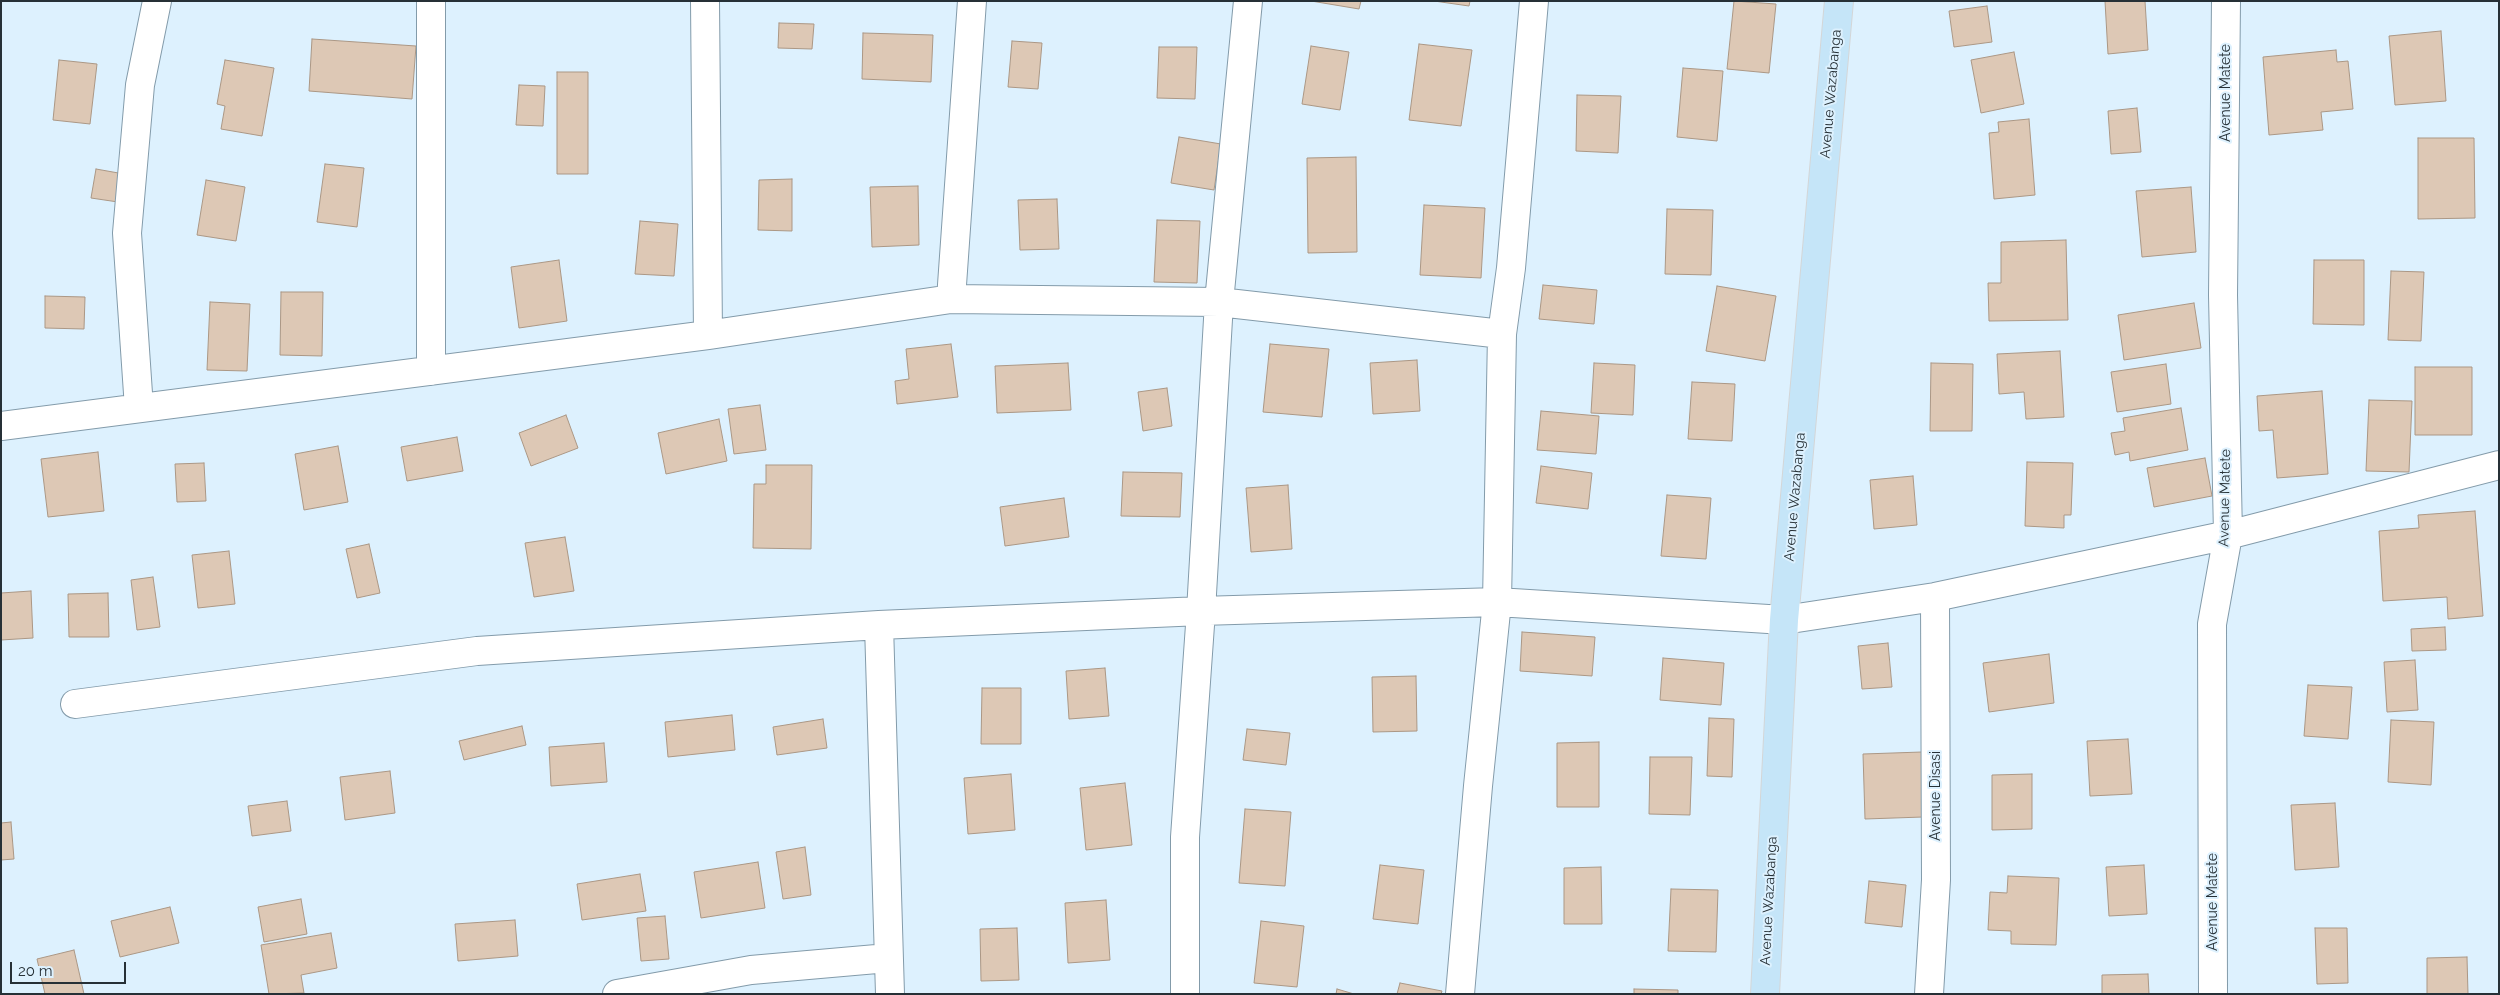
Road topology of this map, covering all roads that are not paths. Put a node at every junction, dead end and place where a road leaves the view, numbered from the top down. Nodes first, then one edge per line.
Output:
1 (157, 1) edge
2 (431, 1) edge
3 (705, 1) edge
4 (972, 1) edge
5 (1248, 1) edge
6 (1534, 1) edge
7 (1839, 1) edge
8 (2226, 1) edge
9 (951, 299) junction
10 (1219, 302) junction
11 (1502, 334) junction
12 (708, 335) junction
13 (432, 371) junction
14 (138, 408) junction
15 (1, 426) edge
16 (2499, 465) edge
17 (2228, 535) junction
18 (1935, 598) junction
19 (1497, 602) junction
20 (1202, 611) junction
21 (1784, 620) junction
22 (879, 624) junction
23 (75, 704) dead end
24 (888, 958) junction
25 (617, 994) edge
26 (890, 994) edge
27 (1185, 994) edge
28 (1460, 994) edge
29 (1764, 994) edge
30 (1929, 994) edge
31 (2213, 994) edge

1 - 14 street
2 - 13 street
3 - 12 street
4 - 9 street
5 - 10 street
6 - 11 street
7 - 21 main road, Avenue Wazabanga
8 - 17 street, Avenue Matete
9 - 10 street
9 - 12 street
10 - 11 street
10 - 20 street
11 - 19 street
12 - 13 street
13 - 14 street
14 - 15 street
16 - 17 street
17 - 18 street
17 - 31 street, Avenue Matete
18 - 21 street
18 - 30 street, Avenue Disasi
19 - 20 street
19 - 21 street
19 - 28 street
20 - 22 street
20 - 27 street
21 - 29 main road, Avenue Wazabanga
22 - 23 street
22 - 24 street
24 - 25 street
24 - 26 street

